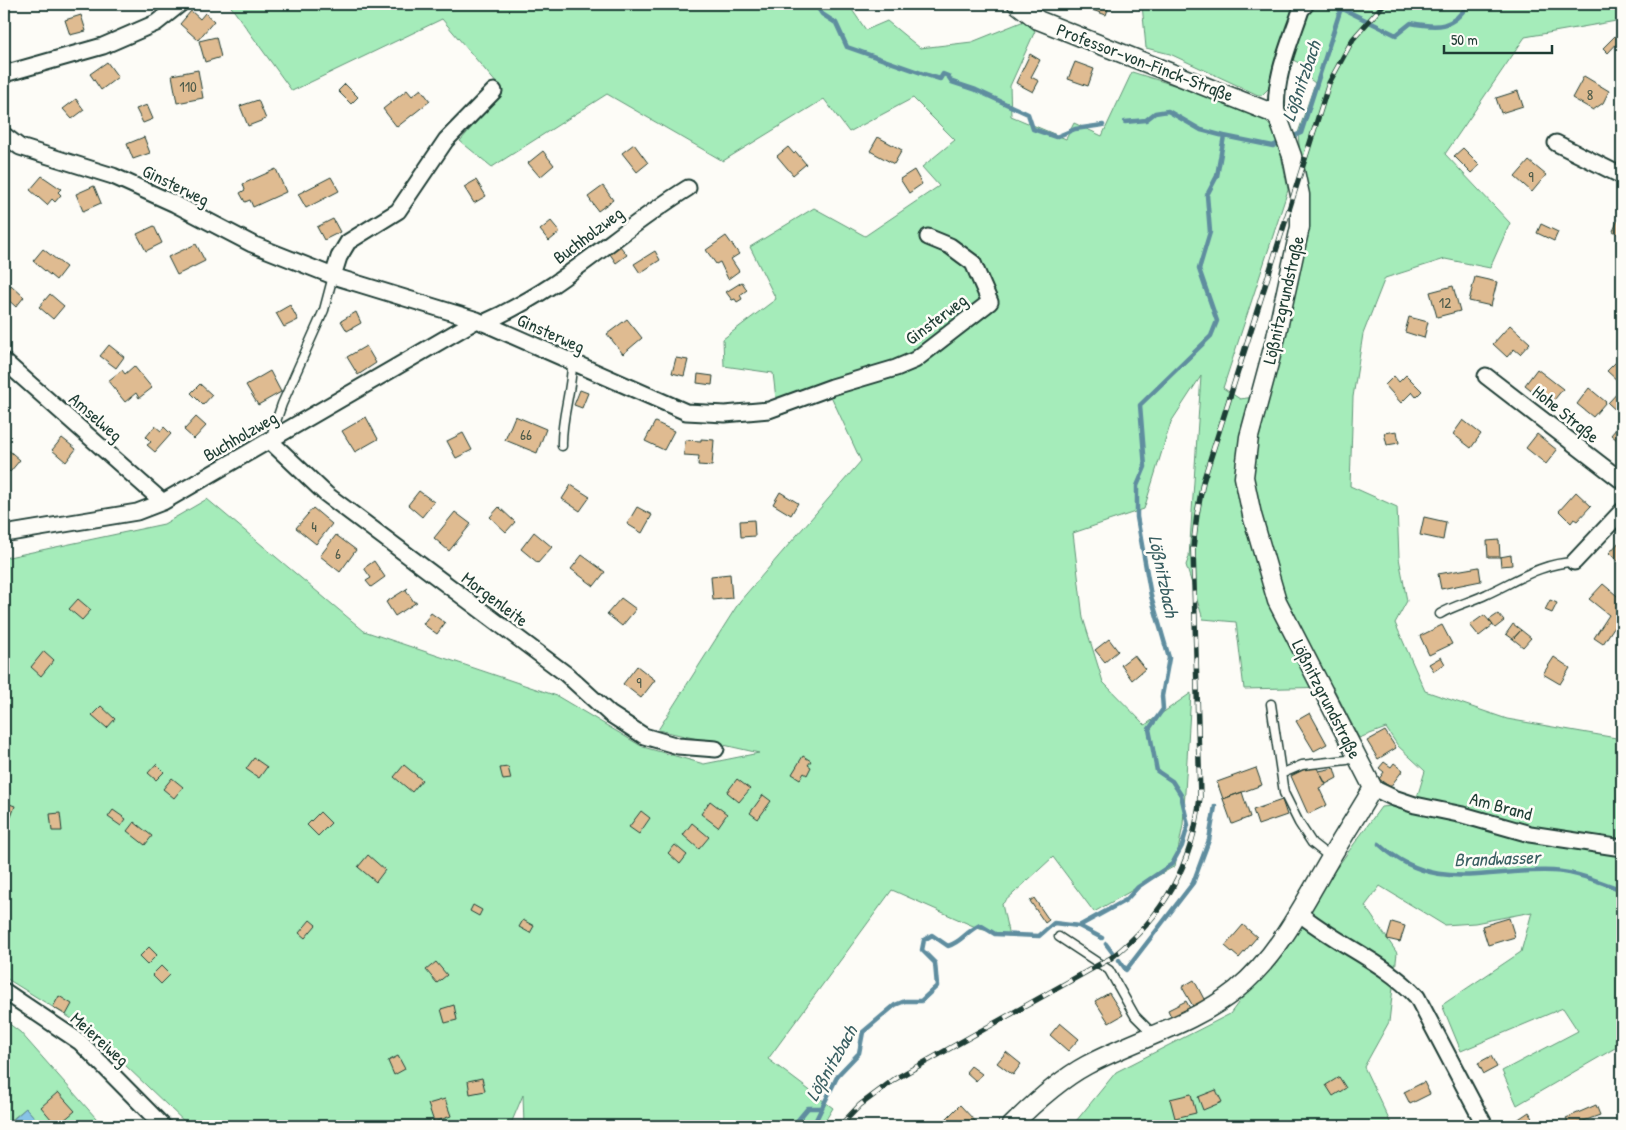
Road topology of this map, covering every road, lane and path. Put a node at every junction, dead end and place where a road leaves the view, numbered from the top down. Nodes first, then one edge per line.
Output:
1 (180, 4) edge
2 (1017, 4) edge
3 (1306, 4) edge
4 (4, 74) edge
5 (494, 91) dead end
6 (1277, 115) junction
7 (4, 135) edge
8 (1556, 142) dead end
9 (1622, 176) edge
10 (688, 188) dead end
11 (928, 237) dead end
12 (334, 276) junction
13 (480, 322) junction
14 (4, 361) edge
15 (572, 363) junction
16 (1486, 376) dead end
17 (269, 440) junction
18 (562, 446) dead end
19 (1622, 481) edge
20 (163, 502) junction
21 (1622, 511) edge
22 (4, 534) edge
23 (1574, 562) joint
24 (1440, 614) dead end
25 (1271, 704) dead end
26 (716, 749) dead end
27 (1356, 756) junction
28 (1283, 773) junction
29 (1374, 788) junction
30 (1622, 848) edge
31 (1331, 858) junction
32 (1300, 913) junction
33 (1060, 937) dead end
34 (4, 991) edge
35 (1154, 1035) junction
36 (164, 1126) edge
37 (1011, 1126) edge
38 (1485, 1126) edge

1 - 4 street
2 - 6 street, Professor-von-Finck-Straße
3 - 6 street
5 - 12 street
6 - 27 street, Lößnitzgrundstraße
7 - 12 street, Ginsterweg
8 - 9 street
10 - 13 street, Buchholzweg
11 - 15 street, Ginsterweg
12 - 13 street, Ginsterweg
12 - 17 lane
13 - 15 street, Ginsterweg
13 - 17 street, Buchholzweg
14 - 20 street, Amselweg
15 - 18 lane
16 - 19 street, Hohe Straße
17 - 20 street, Buchholzweg
17 - 26 street, Morgenleite
20 - 22 street, Buchholzweg
21 - 23 street
23 - 24 lane
25 - 28 lane
27 - 28 lane
27 - 29 street, Lößnitzgrundstraße
28 - 31 lane
29 - 30 street, Am Brand
29 - 31 street
31 - 32 street
32 - 35 street
32 - 38 street
33 - 35 lane
34 - 36 street, Meiereiweg
35 - 37 street

